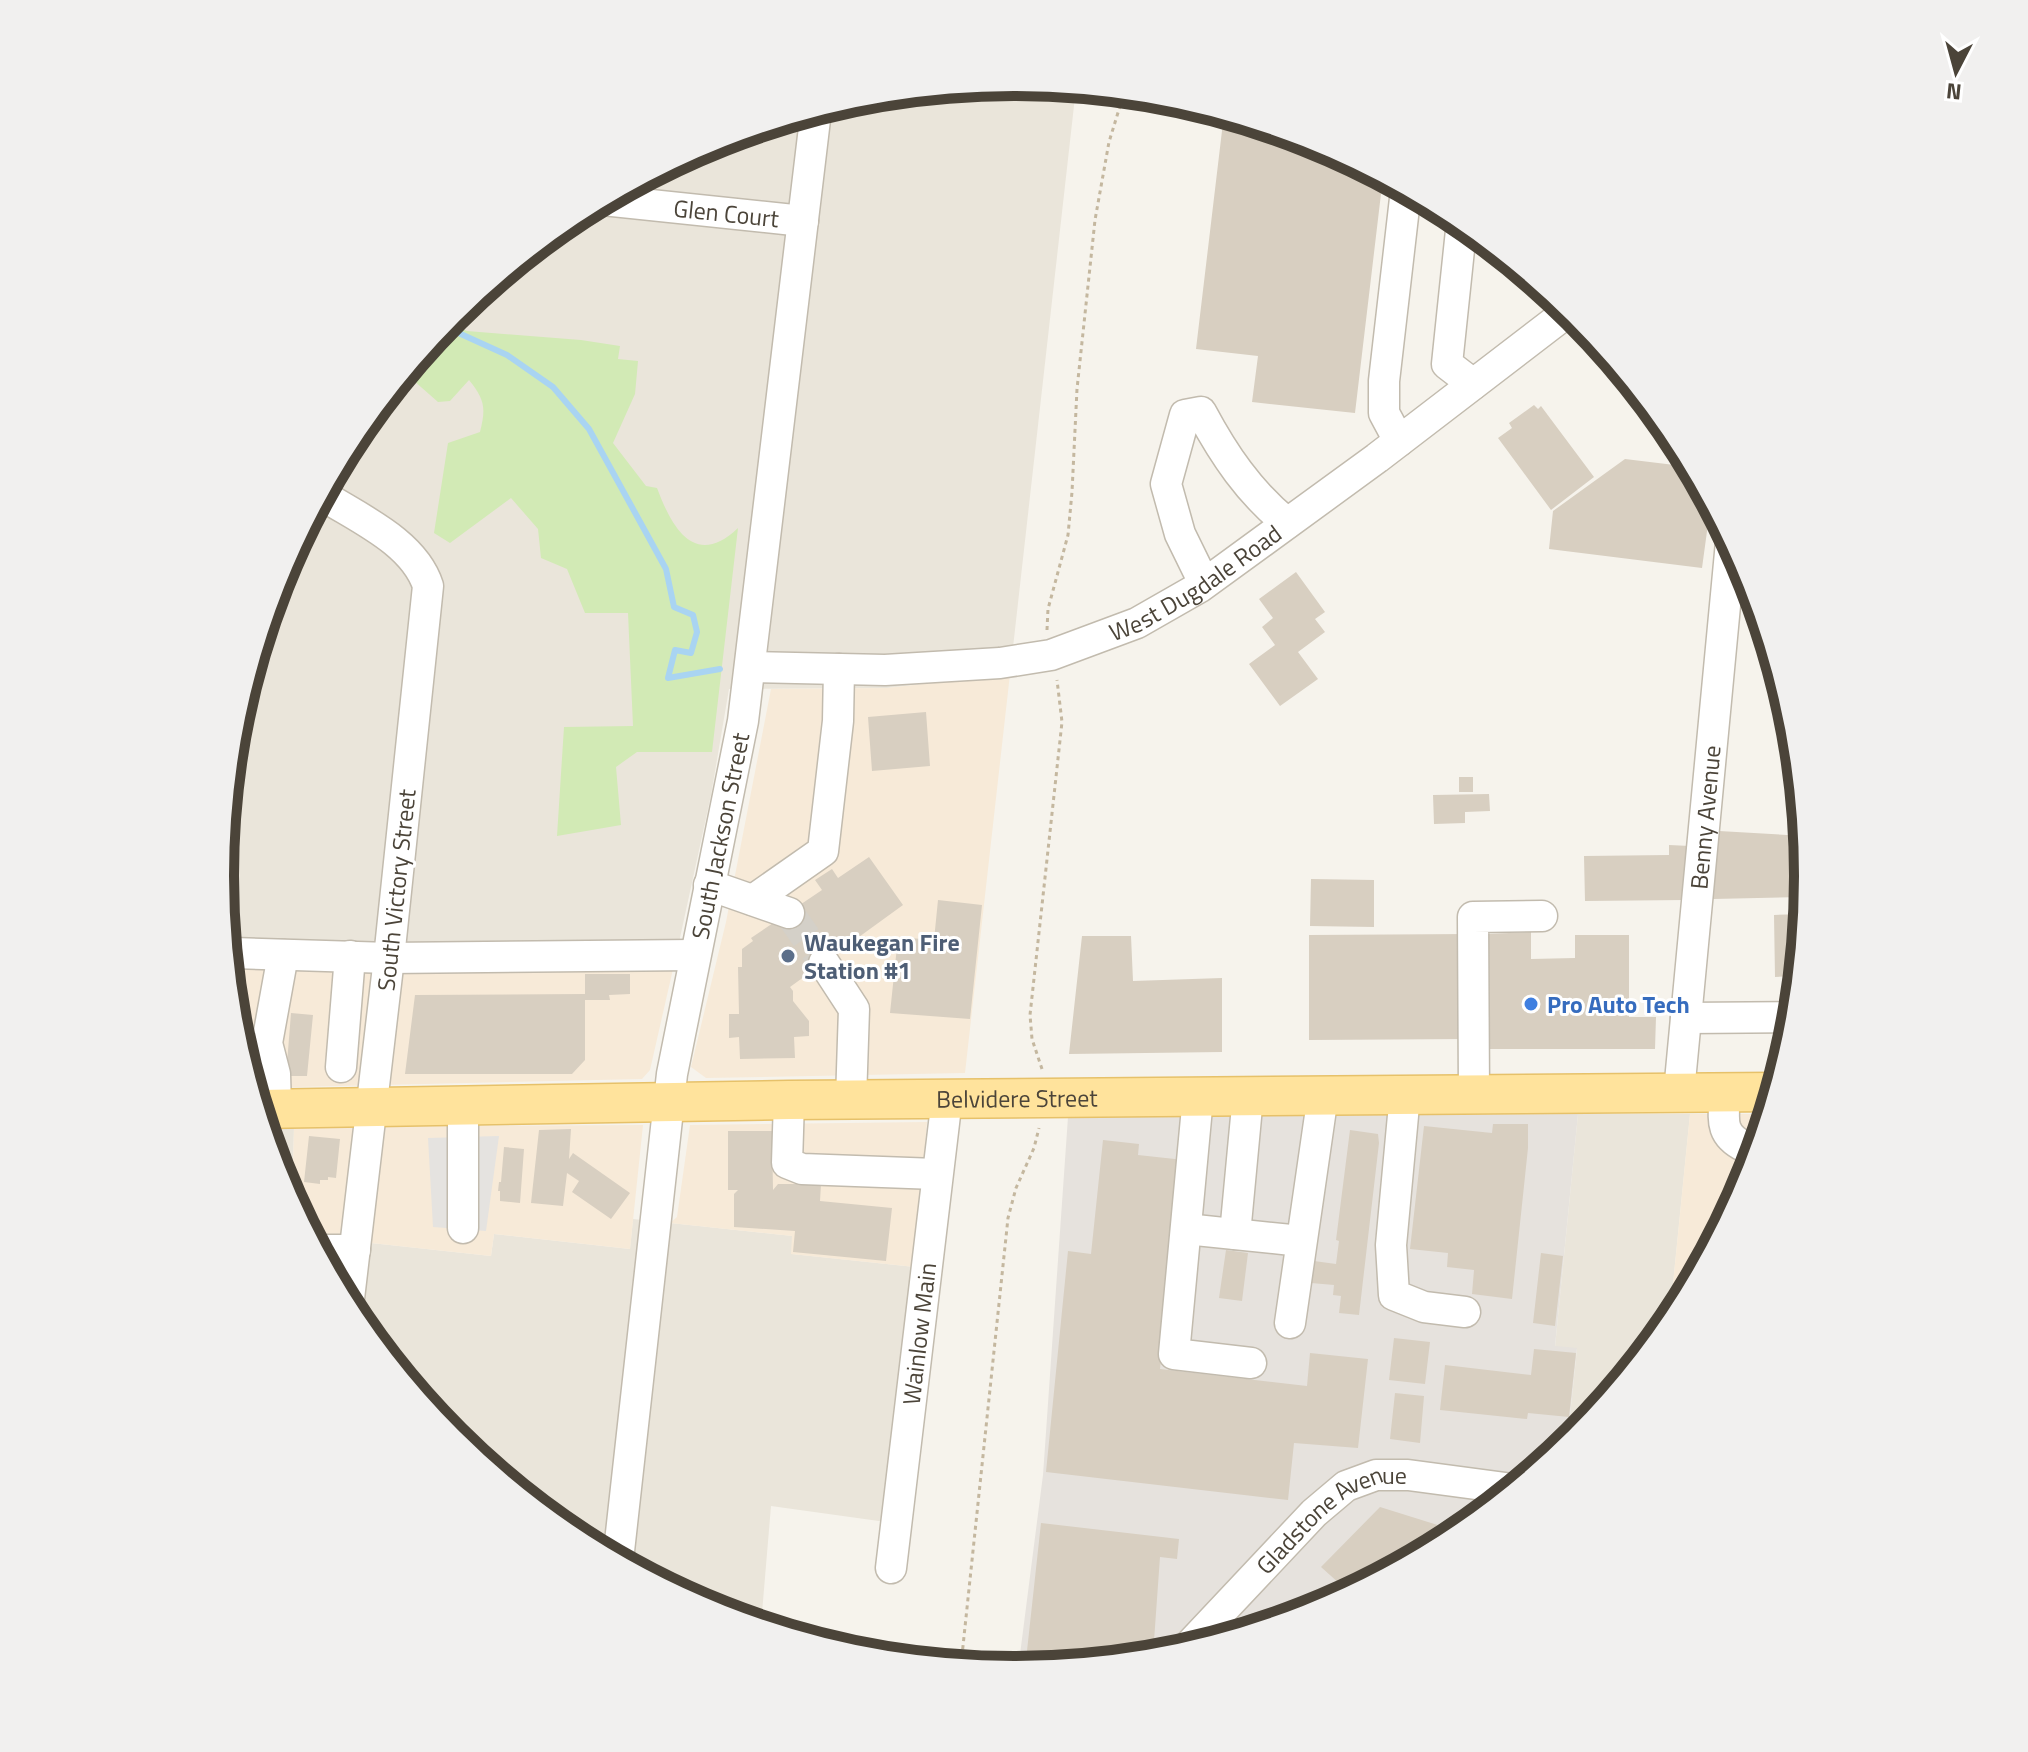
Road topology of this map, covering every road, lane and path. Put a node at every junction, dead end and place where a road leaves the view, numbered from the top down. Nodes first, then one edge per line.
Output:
1 (1121, 104) edge
2 (815, 122) edge
3 (1405, 201) edge
4 (622, 202) edge
5 (803, 221) junction
6 (1460, 237) edge
7 (1559, 318) edge
8 (1473, 384) junction
9 (1399, 441) junction
10 (334, 503) edge
11 (1287, 523) junction
12 (1729, 564) edge
13 (1204, 583) junction
14 (1049, 642) dead end
15 (750, 667) junction
16 (839, 669) junction
17 (1056, 678) dead end
18 (709, 885) junction
19 (753, 900) junction
20 (789, 913) tunnel mouth
21 (1542, 916) dead end
22 (239, 955) edge
23 (283, 955) junction
24 (695, 955) junction
25 (350, 956) junction
26 (389, 958) junction
27 (824, 963) tunnel mouth
28 (1781, 1017) edge
29 (1686, 1018) junction
30 (341, 1067) dead end
31 (1042, 1068) dead end
32 (1679, 1092) junction
33 (1725, 1092) junction
34 (1763, 1092) edge
35 (1474, 1093) junction
36 (1405, 1094) junction
37 (1323, 1095) junction
38 (1248, 1096) junction
39 (1198, 1097) junction
40 (947, 1098) junction
41 (789, 1100) junction
42 (851, 1100) junction
43 (669, 1101) junction
44 (268, 1103) edge
45 (463, 1103) junction
46 (371, 1107) junction
47 (270, 1109) edge
48 (1039, 1121) dead end
49 (1745, 1147) edge
50 (936, 1174) junction
51 (463, 1228) dead end
52 (1186, 1229) junction
53 (1235, 1234) junction
54 (1301, 1241) junction
55 (330, 1250) edge
56 (355, 1250) junction
57 (351, 1285) edge
58 (1465, 1312) dead end
59 (1290, 1323) dead end
60 (1251, 1363) dead end
61 (1498, 1487) edge
62 (619, 1548) edge
63 (891, 1568) dead end
64 (1202, 1632) edge
65 (962, 1654) edge

1 - 14 path
2 - 5 street, South Jackson Street
3 - 9 street
4 - 5 street, Glen Court
5 - 15 street, South Jackson Street
6 - 8 street
7 - 8 street, West Dugdale Road
8 - 9 street, West Dugdale Road
9 - 11 street, West Dugdale Road
10 - 26 street, South Victory Street
11 - 13 street, West Dugdale Road
11 - 13 street
12 - 29 street, Benny Avenue
13 - 16 street, West Dugdale Road
15 - 16 street, West Dugdale Road
15 - 18 street, South Jackson Street
16 - 19 street
17 - 31 path
18 - 19 street
18 - 24 street, South Jackson Street
19 - 20 street
21 - 35 street
22 - 23 street
23 - 25 street
23 - 44 street
24 - 26 street
24 - 43 street, South Jackson Street
25 - 26 street
25 - 30 street
26 - 46 street, South Victory Street
27 - 42 street
28 - 29 street
29 - 32 street, Benny Avenue
32 - 33 main road, Belvidere Street
32 - 35 main road, Belvidere Street
33 - 34 main road, Belvidere Street
33 - 49 street
35 - 36 main road, Belvidere Street
36 - 37 main road, Belvidere Street
36 - 58 street
37 - 38 main road, Belvidere Street
37 - 54 street
38 - 39 main road, Belvidere Street
38 - 53 street
39 - 40 main road, Belvidere Street
39 - 52 street
40 - 42 main road, Belvidere Street
40 - 50 street, Wainlow Main
41 - 42 main road, Belvidere Street
41 - 43 main road, Belvidere Street
41 - 50 street
43 - 45 main road, Belvidere Street
43 - 62 street, South Jackson Street
45 - 46 main road, Belvidere Street
45 - 51 street
46 - 47 main road, Belvidere Street
46 - 56 street, South Victory Street
48 - 65 path
50 - 63 street, Wainlow Main
52 - 53 street
52 - 60 street
53 - 54 street
54 - 59 street
55 - 56 street
56 - 57 street, South Victory Street
61 - 64 street, Gladstone Avenue

